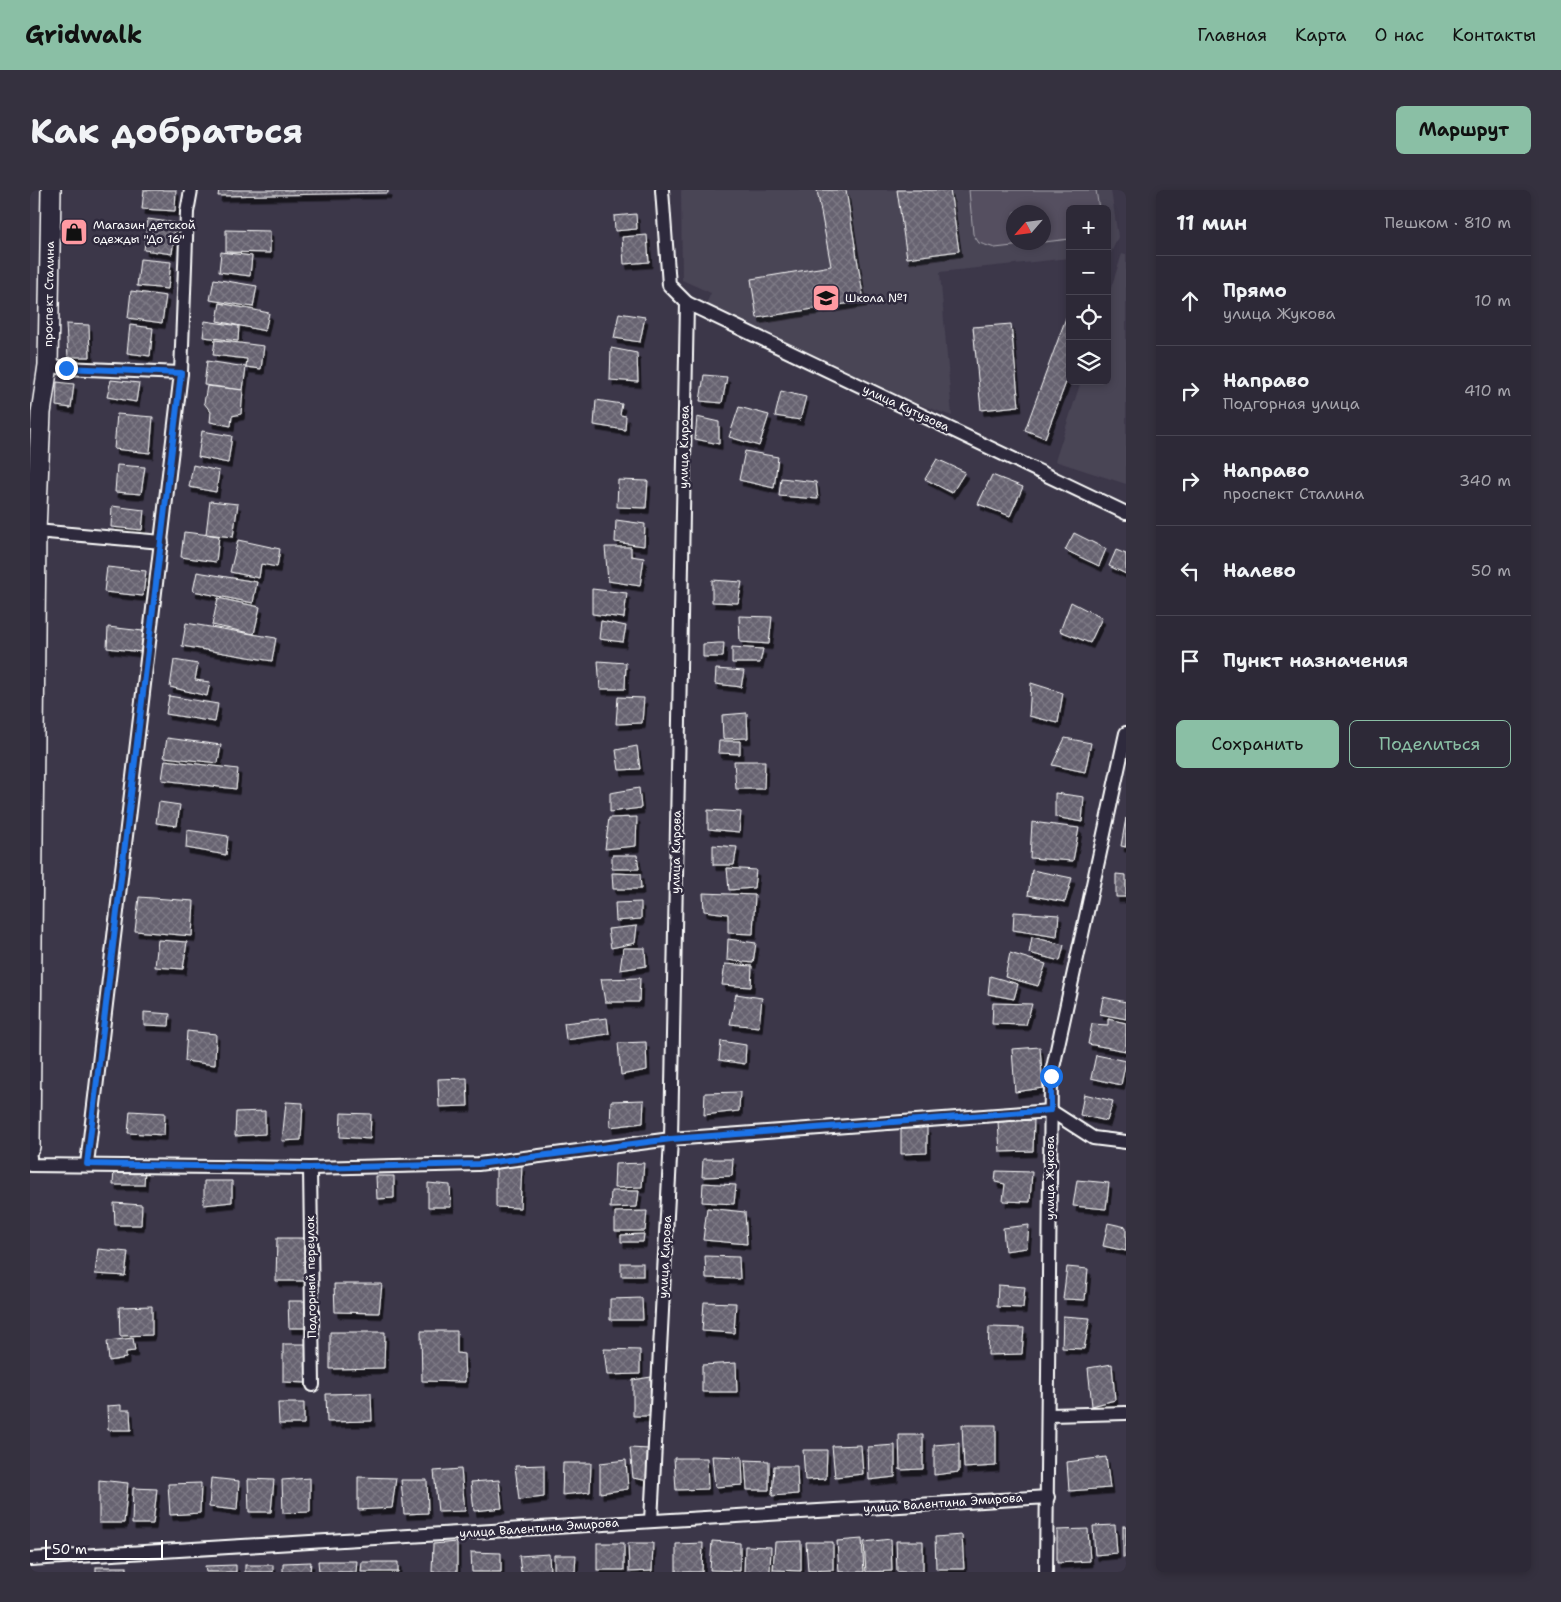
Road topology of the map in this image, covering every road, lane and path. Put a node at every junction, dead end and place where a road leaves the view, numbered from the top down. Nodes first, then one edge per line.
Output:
1 (50, 190) edge
2 (190, 190) edge
3 (662, 190) edge
4 (687, 303) junction
5 (48, 365) junction
6 (181, 373) junction
7 (36, 413) edge
8 (1126, 513) edge
9 (36, 531) junction
10 (162, 542) junction
11 (1126, 732) edge
12 (1051, 1110) junction
13 (671, 1139) junction
14 (1126, 1142) edge
15 (30, 1147) edge
16 (30, 1157) edge
17 (87, 1164) junction
18 (310, 1168) junction
19 (313, 1386) dead end
20 (1126, 1413) edge
21 (1049, 1415) junction
22 (1048, 1497) junction
23 (652, 1521) junction
24 (30, 1559) edge
25 (1046, 1572) edge

1 - 5 street, проспект Сталина
2 - 6 street
3 - 4 street
4 - 8 street, улица Кутузова
4 - 13 street, улица Кирова
5 - 6 street
5 - 7 street, проспект Сталина
6 - 10 street
7 - 9 street, проспект Сталина
9 - 10 street
9 - 15 street, проспект Сталина
10 - 17 street
11 - 12 street, улица Жукова
12 - 13 street
12 - 14 street
12 - 21 street, улица Жукова
13 - 18 street
13 - 23 street, улица Кирова
16 - 17 street
17 - 18 street
18 - 19 street, Подгорный переулок
20 - 21 street
21 - 22 street, улица Жукова
22 - 23 street, улица Валентина Эмирова
22 - 25 street, улица Жукова
23 - 24 street, улица Валентина Эмирова

